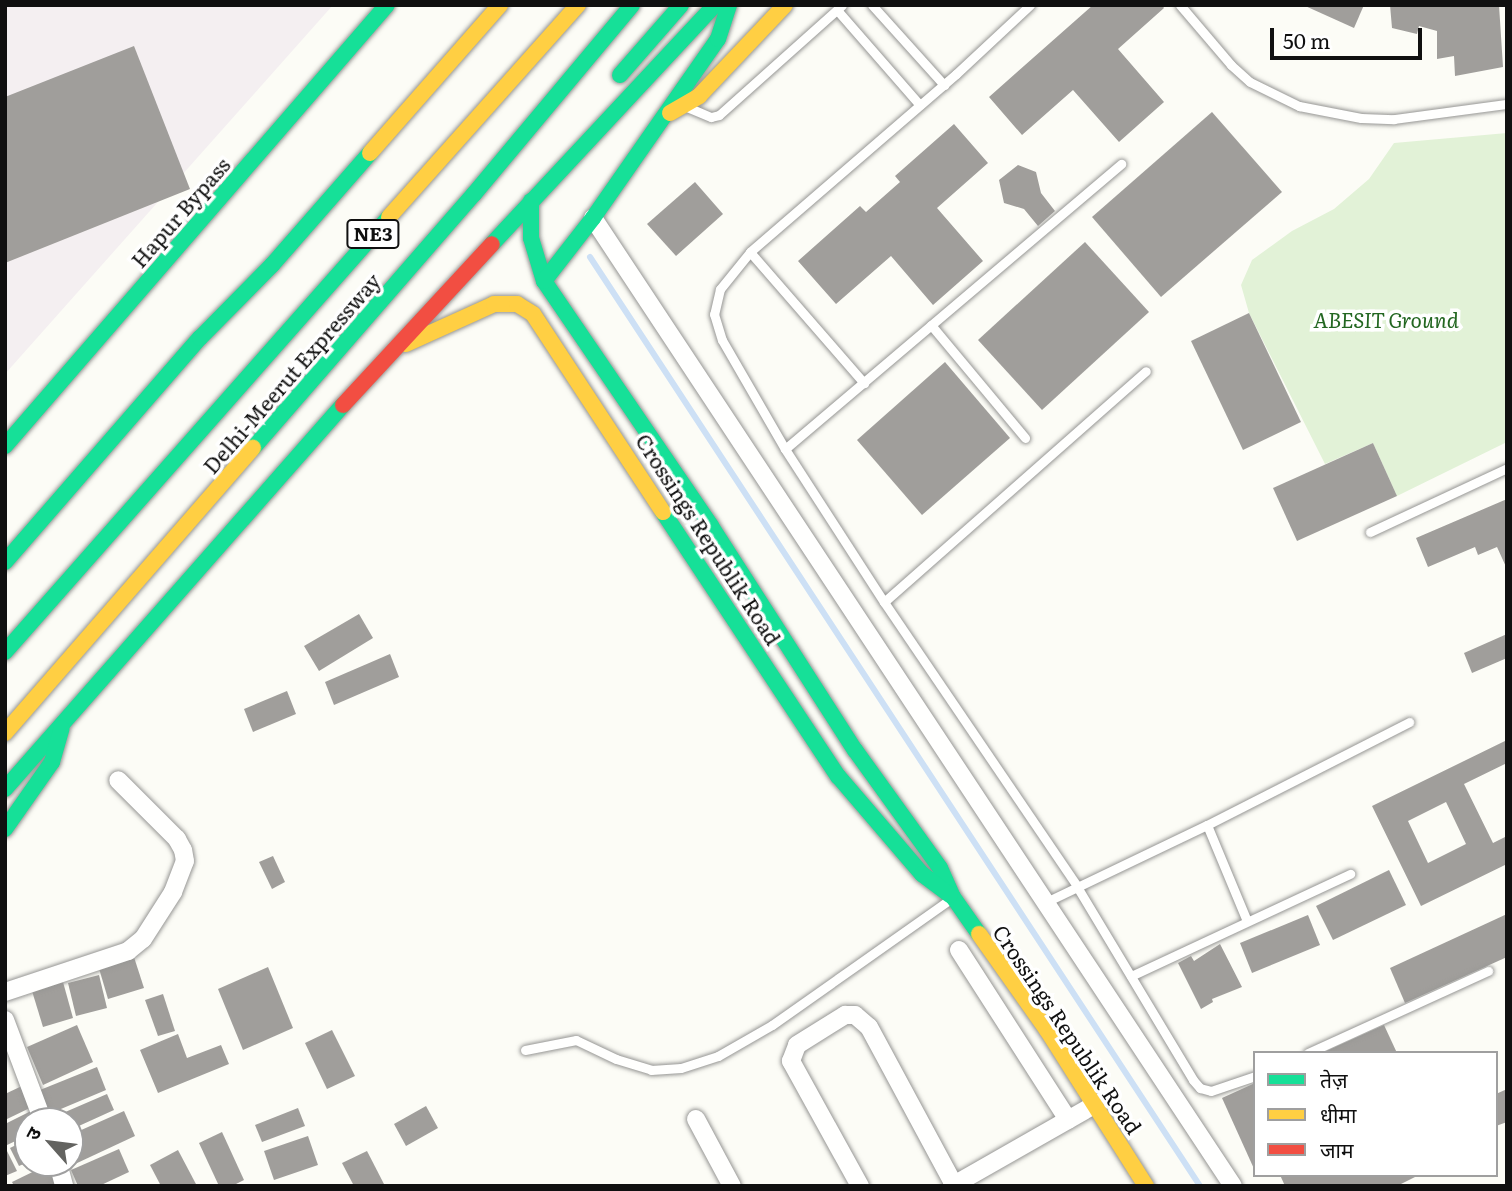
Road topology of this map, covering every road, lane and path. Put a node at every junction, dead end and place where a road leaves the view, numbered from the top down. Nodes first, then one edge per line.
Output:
1 (387, 5) edge
2 (500, 5) edge
3 (578, 5) edge
4 (632, 5) edge
5 (681, 5) edge
6 (715, 5) edge
7 (729, 5) edge
8 (785, 5) edge
9 (872, 5) edge
10 (1030, 5) edge
11 (1180, 5) edge
12 (840, 8) edge
13 (944, 85) junction
14 (605, 92) dead end
15 (1507, 104) edge
16 (920, 105) junction
17 (686, 107) junction
18 (663, 116) junction
19 (552, 154) dead end
20 (1121, 164) dead end
21 (531, 201) junction
22 (593, 218) junction
23 (750, 251) junction
24 (544, 281) junction
25 (931, 325) junction
26 (394, 350) junction
27 (1146, 370) dead end
28 (864, 383) junction
29 (1025, 438) dead end
30 (5, 446) edge
31 (785, 449) junction
32 (1507, 468) edge
33 (41, 518) junction
34 (1370, 532) dead end
35 (5, 551) edge
36 (5, 562) edge
37 (884, 602) junction
38 (5, 652) edge
39 (1409, 722) dead end
40 (63, 724) junction
41 (5, 733) edge
42 (118, 780) dead end
43 (5, 789) edge
44 (1207, 825) junction
45 (5, 829) edge
46 (1350, 874) dead end
47 (1076, 885) junction
48 (953, 897) junction
49 (1046, 902) junction
50 (1247, 921) junction
51 (959, 950) dead end
52 (1488, 971) dead end
53 (1131, 976) junction
54 (5, 992) edge
55 (5, 1020) edge
56 (525, 1050) dead end
57 (1312, 1051) edge
58 (1253, 1077) edge
59 (1094, 1105) junction
60 (38, 1107) edge
61 (696, 1119) dead end
62 (1068, 1120) junction
63 (953, 1185) edge
64 (732, 1186) edge
65 (860, 1186) edge
66 (1146, 1186) edge
67 (1233, 1186) edge

1 - 30 main road, Hapur Bypass
2 - 33 main road
3 - 38 main road, Delhi-Meerut Expressway / NE3
4 - 41 main road, Delhi-Meerut Expressway
5 - 14 main road
6 - 21 main road
7 - 18 main road
8 - 17 main road
9 - 13 lane
10 - 13 lane
11 - 15 lane
12 - 16 lane
12 - 17 lane
13 - 16 lane
16 - 23 lane
17 - 18 main road
18 - 22 main road
19 - 21 main road
20 - 25 lane
21 - 24 main road, Crossings Republik Road
21 - 26 main road
22 - 24 main road
22 - 49 street
23 - 28 lane
23 - 31 lane
24 - 48 main road, Crossings Republik Road
25 - 28 lane
25 - 29 lane
26 - 40 main road
26 - 48 main road, Crossings Republik Road
27 - 37 lane
28 - 31 lane
31 - 37 lane
32 - 34 lane
33 - 35 main road
33 - 36 main road
37 - 47 lane
39 - 44 lane
40 - 43 main road
40 - 45 main road
42 - 54 street
44 - 47 lane
44 - 50 lane
46 - 50 lane
47 - 49 lane
47 - 53 lane
48 - 56 lane
48 - 59 main road, Crossings Republik Road
49 - 67 street
50 - 53 lane
51 - 62 street
52 - 57 lane
53 - 58 lane
55 - 60 street
59 - 62 street
59 - 66 main road, Crossings Republik Road
61 - 64 street
62 - 63 street
63 - 65 street

